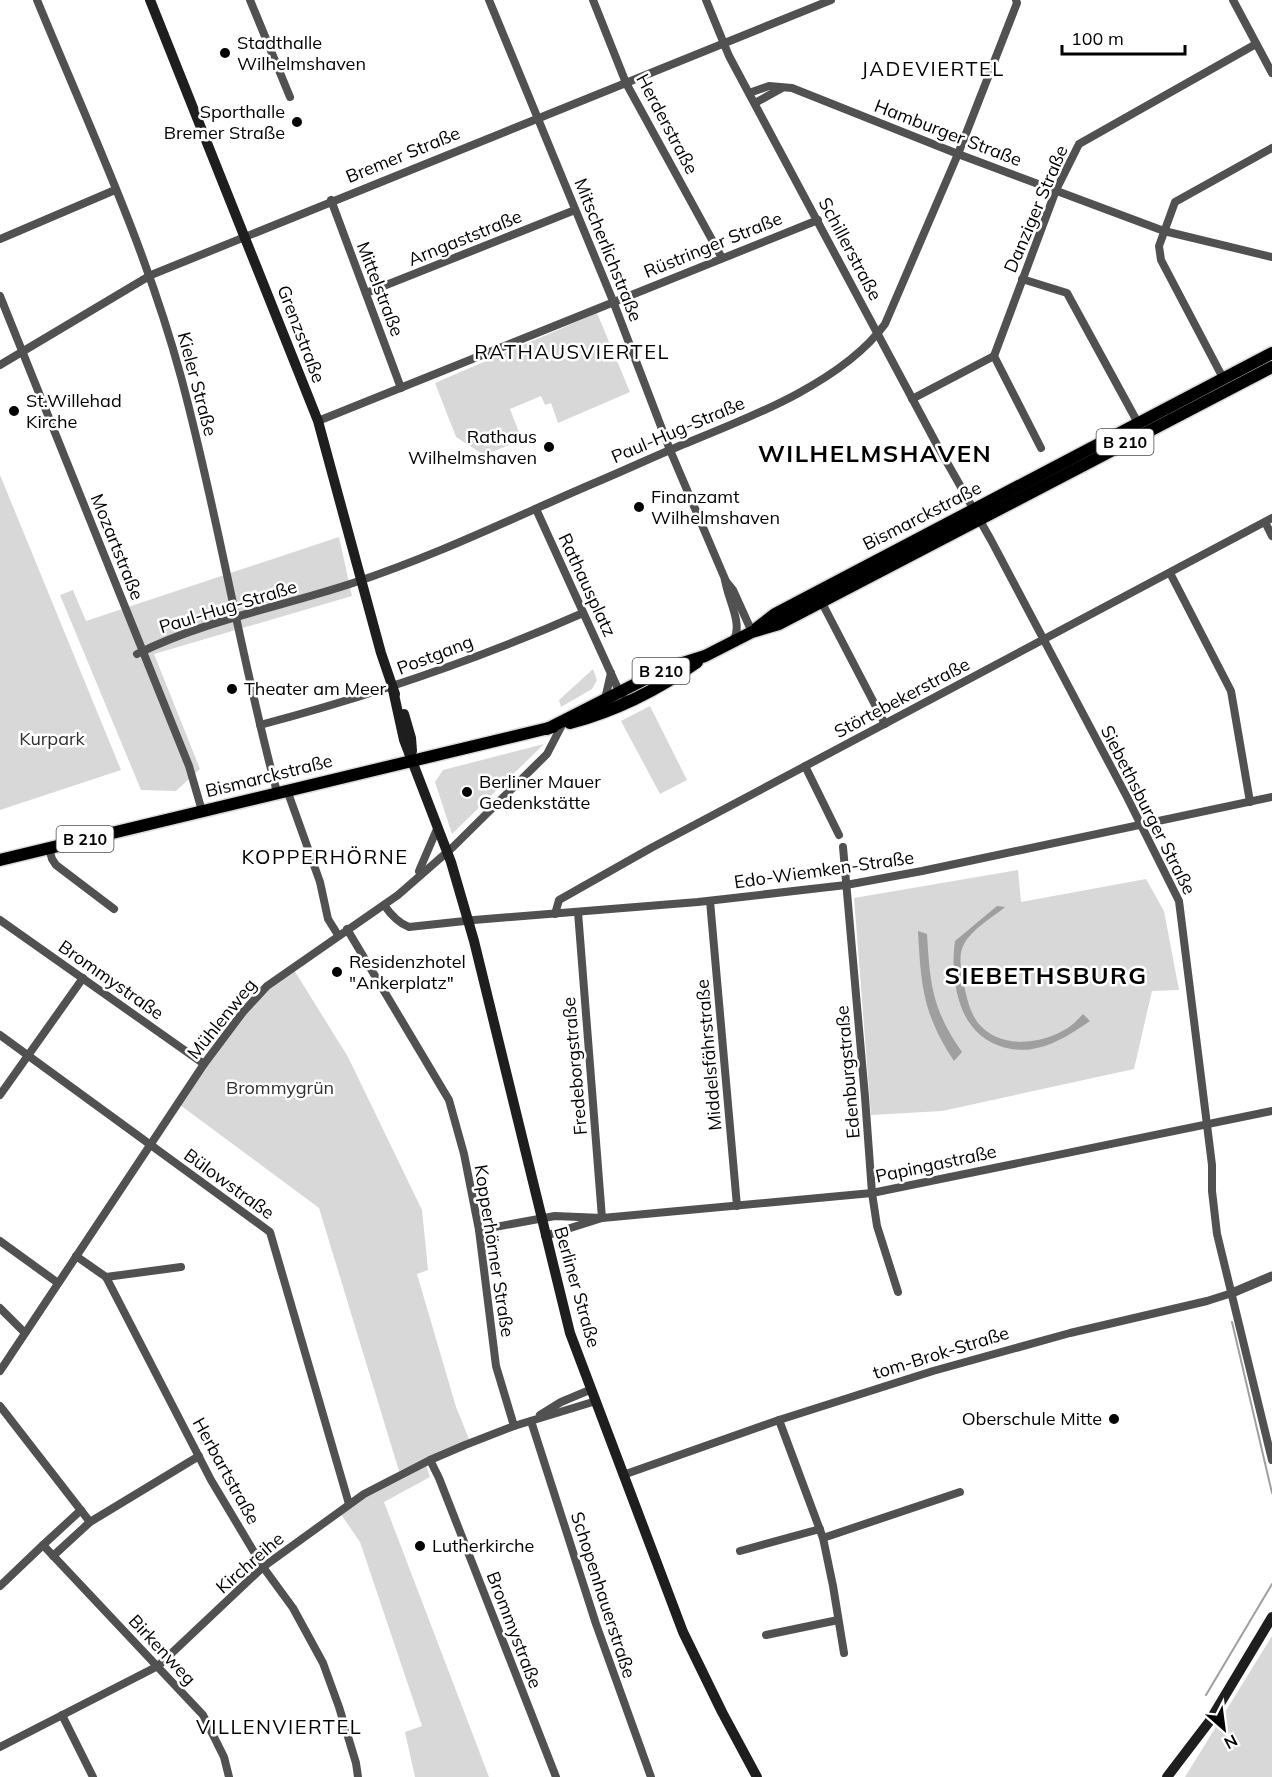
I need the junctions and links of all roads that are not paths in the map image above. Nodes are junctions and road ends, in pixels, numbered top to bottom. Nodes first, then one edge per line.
1 (37, 0) edge
2 (150, 0) edge
3 (250, 0) edge
4 (489, 0) edge
5 (593, 0) edge
6 (706, 0) edge
7 (831, 0) edge
8 (1016, 0) edge
9 (1233, 0) edge
10 (813, 3) edge
11 (723, 43) junction
12 (1256, 44) junction
13 (1272, 73) edge
14 (626, 83) junction
15 (785, 87) junction
16 (749, 93) junction
17 (290, 98) dead end
18 (754, 103) junction
19 (538, 118) junction
20 (1272, 148) edge
21 (958, 154) junction
22 (115, 190) junction
23 (1056, 190) junction
24 (331, 200) junction
25 (575, 210) junction
26 (818, 220) junction
27 (1164, 231) junction
28 (246, 236) junction
29 (0, 239) edge
30 (1272, 257) edge
31 (722, 258) junction
32 (151, 275) junction
33 (1022, 279) junction
34 (366, 293) junction
35 (0, 296) edge
36 (613, 301) junction
37 (878, 335) junction
38 (22, 352) junction
39 (1272, 353) edge
40 (994, 356) junction
41 (0, 365) edge
42 (1272, 367) edge
43 (1223, 378) junction
44 (401, 388) junction
45 (912, 399) junction
46 (318, 421) junction
47 (1138, 423) junction
48 (1041, 448) dead end
49 (670, 450) junction
50 (536, 509) junction
51 (976, 514) junction
52 (1268, 520) edge
53 (1272, 536) edge
54 (1170, 573) junction
55 (724, 579) junction
56 (361, 580) junction
57 (821, 602) junction
58 (583, 612) junction
59 (235, 617) junction
60 (752, 632) junction
61 (1044, 640) junction
62 (733, 642) junction
63 (140, 653) junction
64 (705, 656) junction
65 (611, 673) junction
66 (392, 688) junction
67 (619, 691) junction
68 (638, 697) junction
69 (607, 705) junction
70 (885, 724) junction
71 (260, 725) junction
72 (562, 725) junction
73 (547, 729) junction
74 (413, 760) junction
75 (805, 766) junction
76 (282, 791) junction
77 (1272, 797) edge
78 (1250, 802) junction
79 (202, 811) junction
80 (1141, 825) junction
81 (437, 829) junction
82 (839, 835) dead end
83 (843, 847) dead end
84 (49, 848) junction
85 (447, 852) junction
86 (0, 860) edge
87 (417, 877) junction
88 (846, 885) junction
89 (710, 901) junction
90 (384, 905) junction
91 (114, 909) dead end
92 (578, 912) junction
93 (555, 914) junction
94 (0, 921) edge
95 (468, 921) junction
96 (347, 929) junction
97 (338, 935) junction
98 (83, 978) junction
99 (0, 1035) edge
100 (27, 1055) junction
101 (204, 1064) junction
102 (0, 1095) edge
103 (1272, 1111) edge
104 (1207, 1124) junction
105 (150, 1144) junction
106 (872, 1193) junction
107 (737, 1206) junction
108 (540, 1218) junction
109 (602, 1218) junction
110 (479, 1230) junction
111 (545, 1236) junction
112 (0, 1241) edge
113 (76, 1256) junction
114 (181, 1267) dead end
115 (1272, 1276) edge
116 (106, 1277) junction
117 (58, 1283) junction
118 (898, 1292) dead end
119 (1232, 1293) junction
120 (0, 1308) edge
121 (25, 1333) junction
122 (0, 1371) edge
123 (592, 1389) junction
124 (596, 1401) junction
125 (0, 1406) edge
126 (779, 1420) junction
127 (531, 1421) junction
128 (514, 1426) junction
129 (199, 1456) junction
130 (430, 1460) junction
131 (1272, 1460) edge
132 (623, 1476) junction
133 (960, 1492) dead end
134 (350, 1504) junction
135 (81, 1510) junction
136 (90, 1522) junction
137 (820, 1529) junction
138 (823, 1538) junction
139 (44, 1545) junction
140 (740, 1551) dead end
141 (53, 1556) junction
142 (263, 1567) junction
143 (0, 1586) edge
144 (1272, 1617) edge
145 (838, 1620) junction
146 (766, 1635) dead end
147 (844, 1653) dead end
148 (158, 1666) junction
149 (62, 1715) junction
150 (0, 1747) edge
151 (93, 1777) edge
152 (229, 1777) edge
153 (358, 1777) edge
154 (556, 1777) edge
155 (651, 1777) edge
156 (758, 1777) edge
157 (1167, 1777) edge

1 - 22 street, Kieler Straße
2 - 28 main road, Grenzstraße
3 - 17 street
4 - 19 street, Mitscherlichstraße
5 - 14 street, Herderstraße
6 - 11 street, Schillerstraße
7 - 10 street, Bremer Straße
8 - 21 street, Paul-Hug-Straße
9 - 12 street
10 - 11 street, Bremer Straße
11 - 14 street, Bremer Straße
11 - 16 street, Schillerstraße
12 - 13 street
12 - 23 street, Danziger Straße
14 - 19 street, Bremer Straße
14 - 31 street, Herderstraße
15 - 16 street, Hamburger Straße
15 - 18 street
15 - 21 street, Hamburger Straße
16 - 18 street, Schillerstraße
18 - 26 street, Schillerstraße
19 - 24 street, Bremer Straße
19 - 25 street, Mitscherlichstraße
20 - 27 street
21 - 23 street, Hamburger Straße
21 - 37 street, Paul-Hug-Straße
22 - 29 street
22 - 32 street, Kieler Straße
23 - 27 street, Hamburger Straße
23 - 33 street, Danziger Straße
24 - 28 street, Bremer Straße
24 - 34 street, Mittelstraße
25 - 34 street, Arngaststraße
25 - 36 street, Mitscherlichstraße
26 - 31 street, Rüstringer Straße
26 - 37 street, Schillerstraße
27 - 30 street, Hamburger Straße
27 - 43 street
28 - 32 street, Bremer Straße
28 - 46 main road, Grenzstraße
31 - 36 street, Rüstringer Straße
32 - 38 street, Bremer Straße
32 - 59 street, Kieler Straße
33 - 40 street, Danziger Straße
33 - 47 street
34 - 44 street, Mittelstraße
35 - 38 street, Mozartstraße
36 - 44 street, Rüstringer Straße
36 - 49 street, Mitscherlichstraße
37 - 45 street, Schillerstraße
37 - 49 street, Paul-Hug-Straße
38 - 41 street, Bremer Straße
38 - 63 street, Mozartstraße
39 - 43 main road, Bismarckstraße / B 210
40 - 45 street
40 - 48 street
42 - 51 main road, Bismarckstraße / B 210
43 - 47 main road, Bismarckstraße / B 210
44 - 46 street, Rüstringer Straße
45 - 51 street, Schillerstraße
46 - 56 main road, Grenzstraße
47 - 51 main road, Bismarckstraße / B 210
49 - 50 street, Paul-Hug-Straße
49 - 55 street, Mitscherlichstraße
50 - 56 street, Paul-Hug-Straße
50 - 58 street, Rathausplatz
51 - 57 main road, Bismarckstraße / B 210
51 - 60 main road, Bismarckstraße / B 210
51 - 61 street, Siebethsburger Straße
52 - 53 street
52 - 54 street, Störtebekerstraße
54 - 61 street, Störtebekerstraße
54 - 78 street
55 - 60 street, Mitscherlichstraße
55 - 62 street, Mitscherlichstraße
56 - 59 street, Paul-Hug-Straße
56 - 66 main road, Grenzstraße
57 - 60 main road, Bismarckstraße / B 210
57 - 70 street
58 - 65 street, Rathausplatz
58 - 66 street, Postgang
59 - 63 street, Paul-Hug-Straße
59 - 71 street, Kieler Straße
60 - 62 main road, Bismarckstraße / B 210
61 - 70 street, Störtebekerstraße
61 - 80 street, Siebethsburger Straße
62 - 64 main road, Bismarckstraße / B 210
63 - 79 street, Mozartstraße
64 - 67 main road, Bismarckstraße / B 210
64 - 68 main road, Bismarckstraße / B 210
65 - 67 street, Rathausplatz
65 - 69 street
66 - 71 street, Postgang
66 - 74 main road, Grenzstraße
67 - 68 street
67 - 69 main road, Bismarckstraße / B 210
68 - 69 main road, Bismarckstraße / B 210
69 - 72 main road, Bismarckstraße / B 210
69 - 73 main road, Bismarckstraße / B 210
70 - 75 street, Störtebekerstraße
71 - 76 street, Kieler Straße
72 - 73 main road, Bismarckstraße / B 210
72 - 85 street, Mühlenweg
73 - 74 main road, Bismarckstraße / B 210
74 - 76 main road, Bismarckstraße / B 210
74 - 81 main road, Grenzstraße
75 - 82 street
75 - 93 street, Störtebekerstraße
76 - 79 main road, Bismarckstraße / B 210
76 - 97 street
77 - 78 street, Edo-Wiemken-Straße
78 - 80 street, Edo-Wiemken-Straße
79 - 84 main road, Bismarckstraße / B 210
80 - 88 street, Edo-Wiemken-Straße
80 - 104 street, Siebethsburger Straße
81 - 85 main road, Berliner Straße
81 - 87 street
83 - 88 street, Edenburgstraße
84 - 86 main road, Bismarckstraße / B 210
84 - 91 street
85 - 87 street, Mühlenweg
85 - 95 main road, Berliner Straße
87 - 90 street, Mühlenweg
88 - 89 street, Edo-Wiemken-Straße
88 - 106 street, Edenburgstraße
89 - 92 street, Edo-Wiemken-Straße
89 - 107 street, Middelsfährstraße
90 - 95 street, Edo-Wiemken-Straße
90 - 96 street, Mühlenweg
92 - 93 street, Edo-Wiemken-Straße
92 - 109 street, Fredeborgstraße
93 - 95 street, Edo-Wiemken-Straße
94 - 98 street, Brommystraße
95 - 108 main road, Berliner Straße
96 - 97 street, Mühlenweg
96 - 110 street, Kopperhörner Straße
97 - 101 street, Mühlenweg
98 - 100 street
98 - 101 street, Brommystraße
99 - 100 street, Bülowstraße
100 - 102 street
100 - 105 street, Bülowstraße
101 - 105 street, Mühlenweg
103 - 104 street, Papingastraße
104 - 106 street, Papingastraße
104 - 119 street, Siebethsburger Straße
105 - 113 street, Mühlenweg
105 - 134 street, Bülowstraße
106 - 107 street, Papingastraße
106 - 118 street, Edenburgstraße
107 - 109 street, Papingastraße
108 - 109 street, Papingastraße
108 - 110 street, Papingastraße
108 - 111 main road, Berliner Straße
109 - 111 street, Papingastraße
110 - 128 street, Kopperhörner Straße
111 - 123 main road, Berliner Straße
112 - 117 street
113 - 116 street, Herbartstraße
113 - 117 street, Mühlenweg
114 - 116 street
115 - 119 street, tom-Brok-Straße
116 - 129 street, Herbartstraße
117 - 121 street, Mühlenweg
119 - 126 street, tom-Brok-Straße
119 - 131 street, Siebethsburger Straße
120 - 121 street
121 - 122 street, Mühlenweg
123 - 124 main road, Berliner Straße
123 - 127 street, Kirchreihe
124 - 127 street, Kirchreihe
124 - 132 main road, Berliner Straße
125 - 135 street
126 - 132 street, tom-Brok-Straße
126 - 137 street
127 - 128 street, Kirchreihe
127 - 155 street, Schopenhauerstraße
128 - 130 street, Kirchreihe
129 - 136 street
129 - 142 street, Herbartstraße
130 - 134 street, Kirchreihe
130 - 154 street, Brommystraße
132 - 156 main road, Berliner Straße
133 - 138 street
134 - 142 street, Kirchreihe
135 - 136 street
135 - 139 street
136 - 141 street
137 - 138 street
137 - 140 street
138 - 145 street
139 - 141 street, Birkenweg
139 - 143 street
141 - 148 street, Birkenweg
142 - 148 street, Kirchreihe
142 - 153 street, Herbartstraße
144 - 157 main road
145 - 146 street
145 - 147 street
148 - 149 street, Kirchreihe
148 - 152 street, Birkenweg
149 - 150 street, Kirchreihe
149 - 151 street

